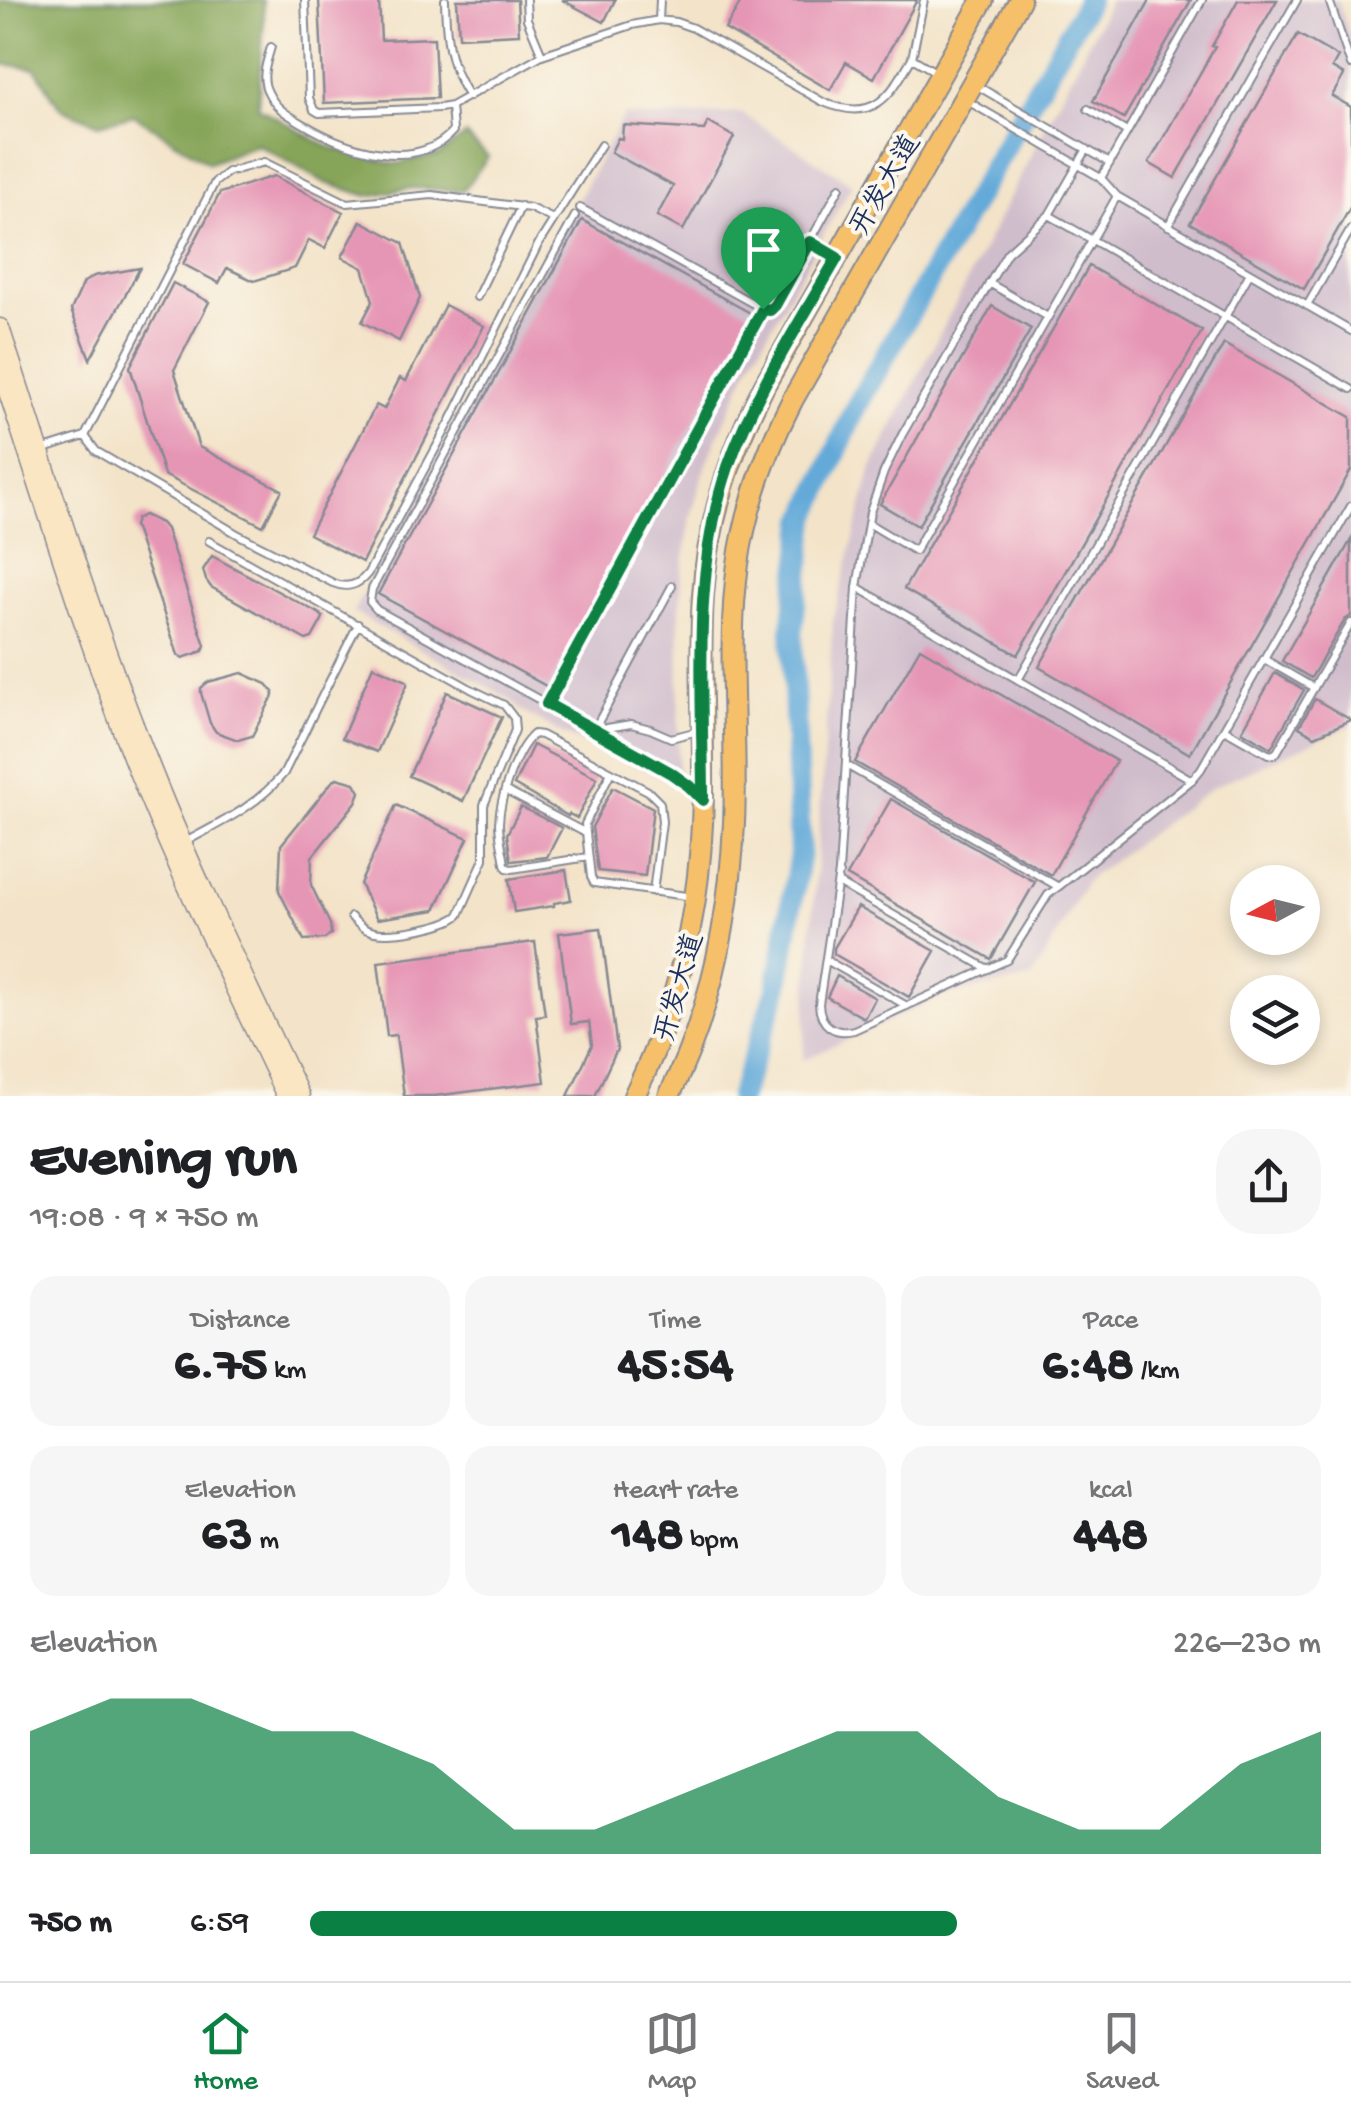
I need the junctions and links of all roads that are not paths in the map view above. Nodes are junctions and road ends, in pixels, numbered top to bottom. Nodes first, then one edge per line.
1 (305, 0) edge
2 (444, 0) edge
3 (526, 0) edge
4 (660, 0) edge
5 (924, 0) edge
6 (983, 0) edge
7 (1020, 0) edge
8 (1202, 0) edge
9 (1297, 0) edge
10 (1320, 0) edge
11 (1330, 3) edge
12 (658, 20) junction
13 (271, 47) dead end
14 (542, 55) junction
15 (912, 58) junction
16 (1351, 66) edge
17 (941, 75) junction
18 (968, 91) junction
19 (470, 97) junction
20 (451, 106) junction
21 (1088, 109) dead end
22 (1127, 132) junction
23 (601, 145) dead end
24 (1087, 149) junction
25 (1110, 162) junction
26 (1078, 165) junction
27 (1101, 178) junction
28 (840, 187) dead end
29 (1117, 196) junction
30 (521, 206) junction
31 (580, 208) dead end
32 (1050, 215) junction
33 (576, 216) dead end
34 (553, 219) junction
35 (1168, 226) junction
36 (1351, 229) edge
37 (1092, 240) junction
38 (810, 242) junction
39 (837, 258) junction
40 (1250, 273) junction
41 (990, 282) junction
42 (476, 297) dead end
43 (1307, 306) junction
44 (763, 309) junction
45 (1048, 316) junction
46 (1225, 316) junction
47 (0, 328) edge
48 (1351, 331) edge
49 (0, 368) edge
50 (1351, 388) edge
51 (85, 436) junction
52 (34, 452) junction
53 (1351, 506) edge
54 (868, 523) junction
55 (209, 541) dead end
56 (672, 586) dead end
57 (857, 587) junction
58 (1351, 622) edge
59 (358, 624) junction
60 (1264, 660) junction
61 (1018, 680) junction
62 (1314, 688) junction
63 (547, 704) junction
64 (1224, 729) junction
65 (594, 730) junction
66 (702, 730) junction
67 (846, 764) junction
68 (611, 772) junction
69 (1192, 780) junction
70 (506, 790) junction
71 (703, 800) junction
72 (585, 832) junction
73 (176, 846) junction
74 (588, 858) junction
75 (838, 882) junction
76 (1057, 886) junction
77 (654, 892) junction
78 (694, 897) junction
79 (351, 917) dead end
80 (826, 960) junction
81 (989, 970) junction
82 (907, 1006) junction
83 (286, 1096) edge
84 (300, 1096) edge
85 (634, 1096) edge
86 (670, 1096) edge

1 - 20 lane
2 - 19 lane
3 - 14 lane
4 - 12 lane
5 - 15 lane
6 - 17 main road, 开发大道
7 - 18 main road, 开发大道
8 - 22 lane
9 - 35 lane
10 - 11 lane
11 - 16 lane
12 - 14 lane
12 - 15 lane
13 - 20 lane
14 - 19 lane
15 - 17 lane
17 - 39 main road, 开发大道
18 - 24 lane
18 - 26 lane
18 - 86 main road, 开发大道
19 - 20 lane
21 - 22 lane
22 - 25 lane
23 - 34 lane
24 - 25 lane
24 - 26 lane
25 - 27 lane
26 - 27 lane
26 - 32 lane
27 - 29 lane
28 - 38 lane
29 - 35 lane
29 - 37 lane
30 - 34 lane
30 - 42 lane
30 - 51 lane
31 - 44 lane
32 - 37 lane
32 - 41 lane
33 - 63 lane
34 - 51 lane
35 - 40 lane
36 - 43 lane
37 - 45 lane
37 - 46 lane
38 - 39 lane
38 - 44 lane
39 - 66 main road, 开发大道
40 - 43 lane
40 - 46 lane
41 - 45 lane
41 - 54 lane
43 - 48 lane
44 - 63 lane
45 - 54 lane
46 - 50 lane
46 - 61 lane
47 - 52 main road
49 - 52 main road
51 - 52 lane
52 - 73 main road
53 - 60 lane
54 - 57 lane
55 - 59 lane
56 - 65 lane
57 - 61 lane
57 - 67 lane
58 - 62 lane
59 - 73 lane
59 - 79 lane
60 - 62 lane
60 - 64 lane
61 - 69 lane
62 - 64 lane
63 - 65 lane
64 - 69 lane
65 - 66 lane
65 - 71 lane
66 - 71 main road, 开发大道
67 - 75 lane
67 - 76 lane
68 - 70 lane
68 - 72 lane
68 - 77 lane
69 - 76 lane
70 - 72 lane
70 - 74 lane
71 - 78 main road, 开发大道
72 - 74 lane
73 - 83 main road
73 - 84 main road
74 - 77 lane
75 - 80 lane
75 - 81 lane
76 - 81 lane
77 - 78 lane
78 - 85 main road, 开发大道
80 - 82 lane
80 - 82 lane
81 - 82 lane

